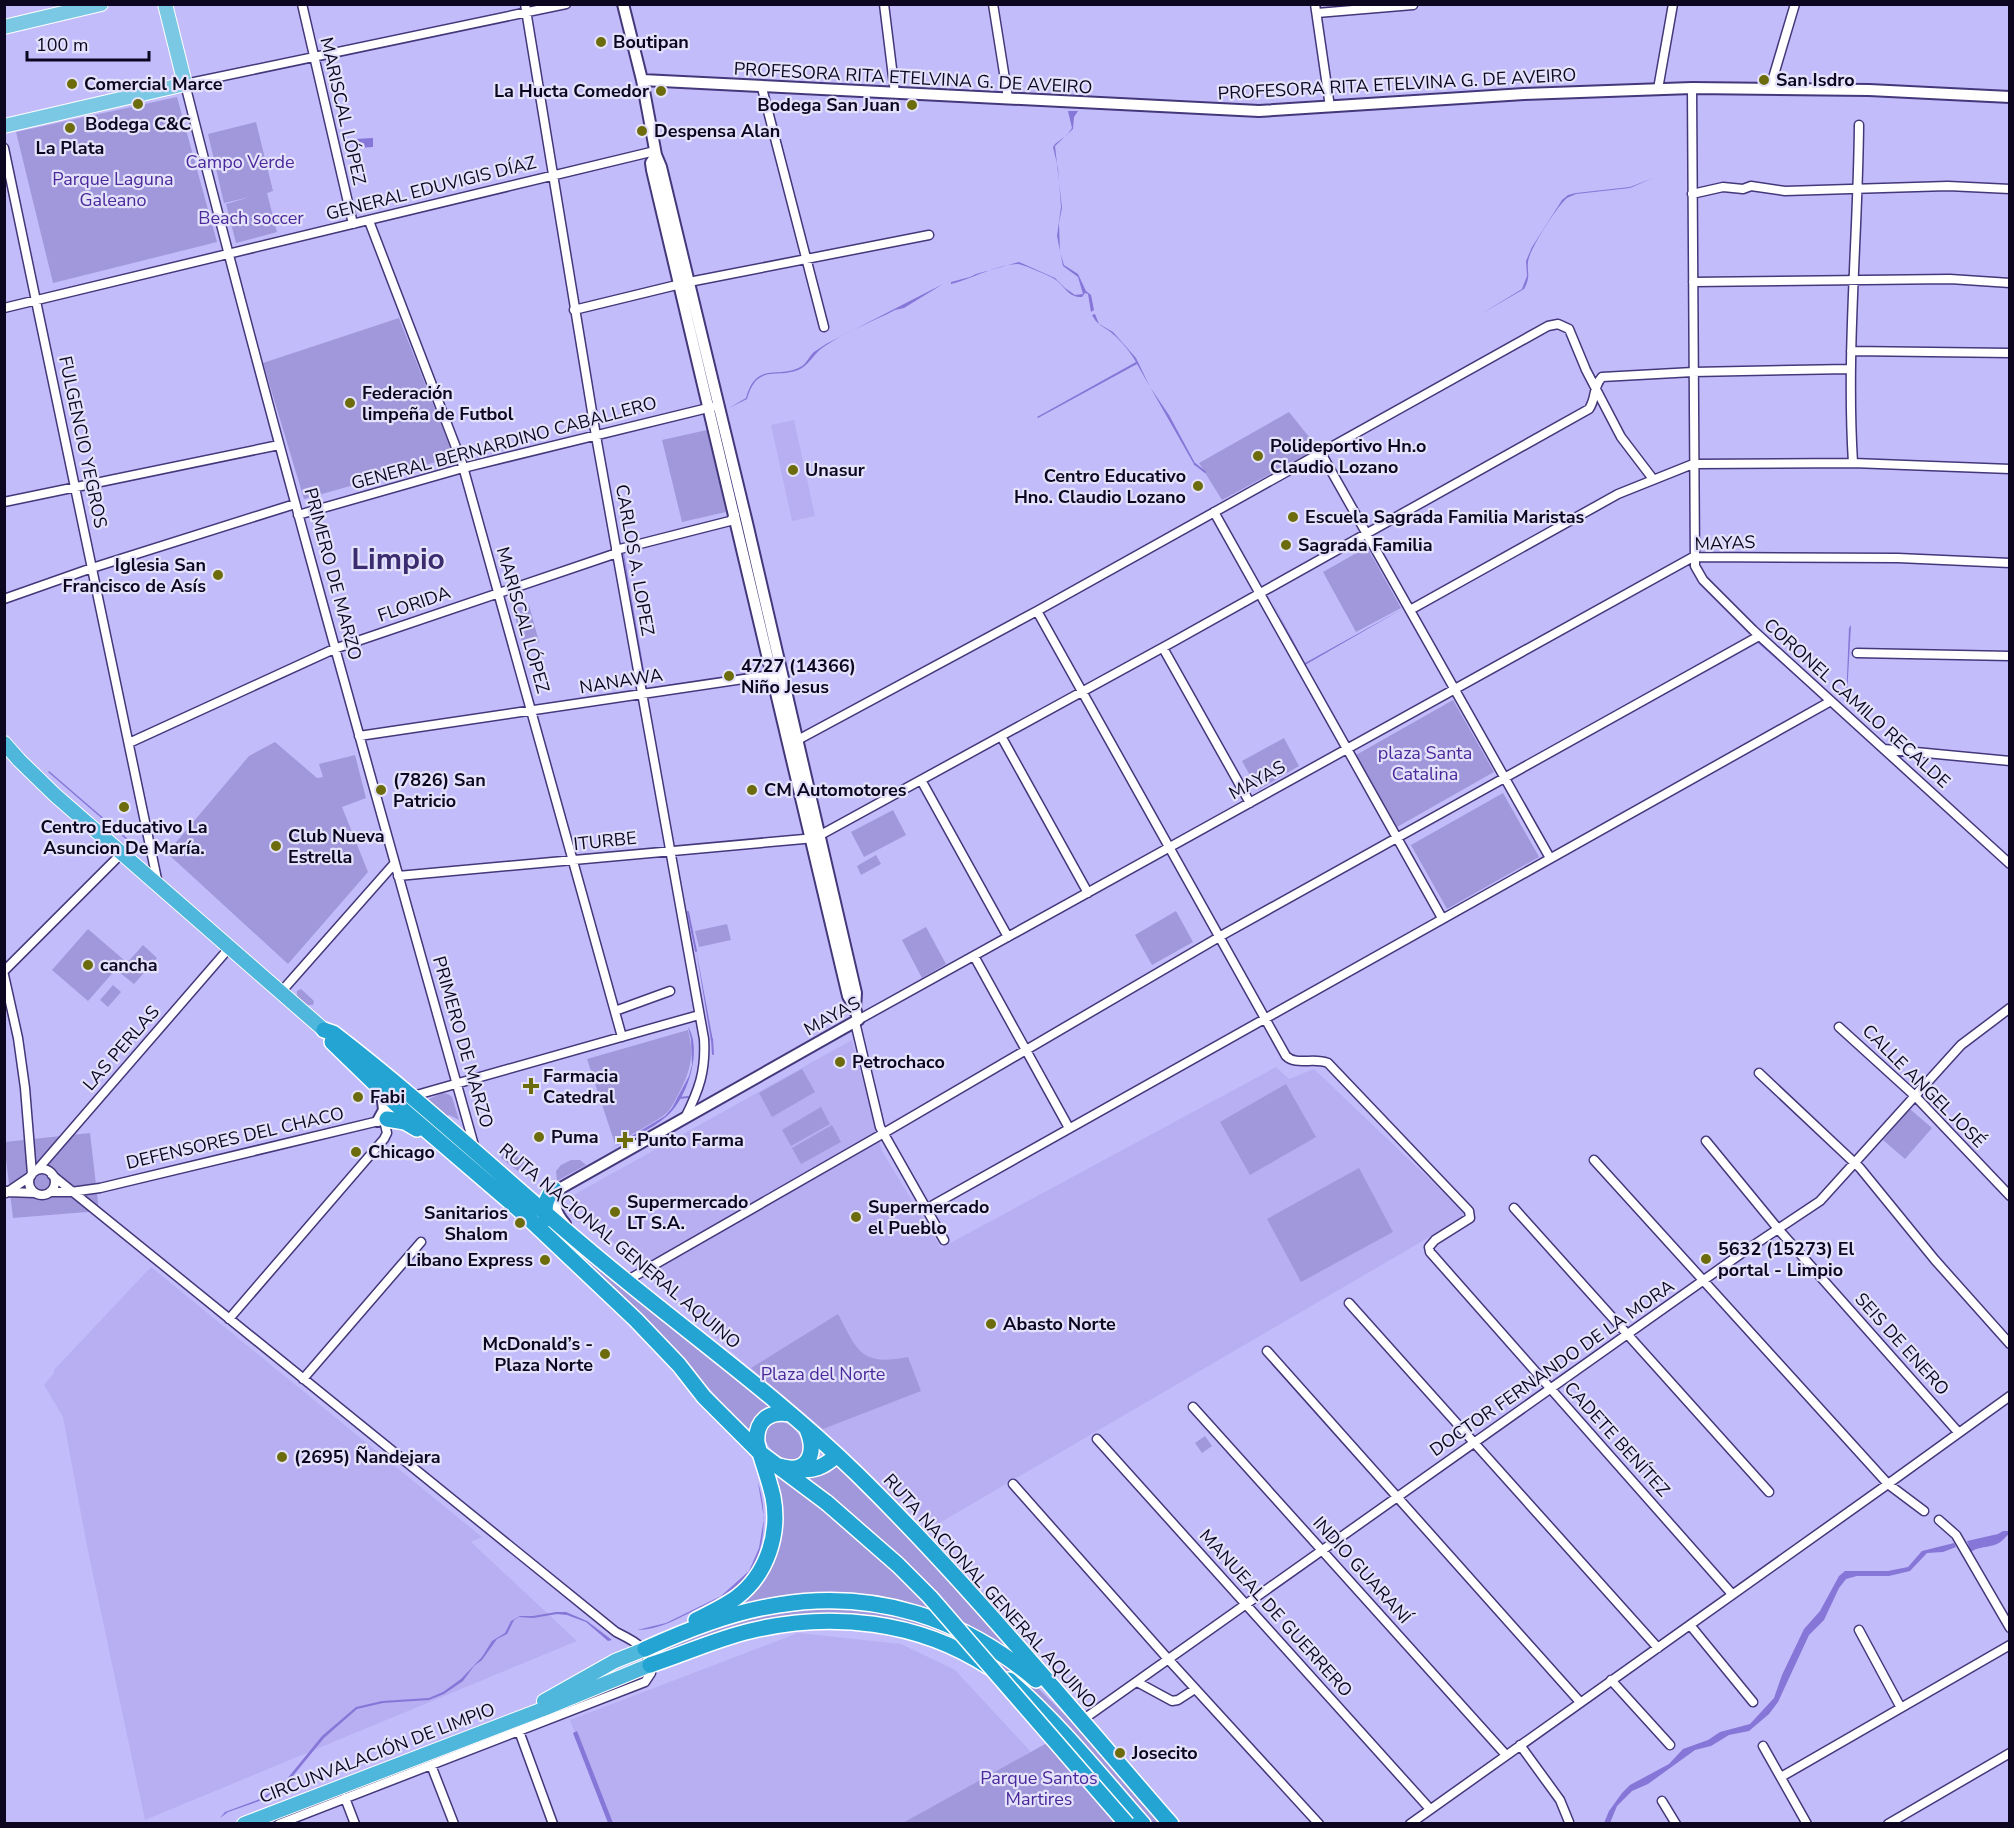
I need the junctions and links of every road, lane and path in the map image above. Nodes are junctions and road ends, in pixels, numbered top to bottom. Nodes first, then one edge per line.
1 (101, 4) edge
2 (165, 4) edge
3 (302, 4) edge
4 (566, 4) edge
5 (623, 4) edge
6 (884, 4) edge
7 (993, 4) edge
8 (1673, 4) edge
9 (1795, 4) edge
10 (1413, 5) edge
11 (1316, 8) edge
12 (526, 9) edge
13 (4, 27) edge
14 (314, 57) junction
15 (642, 80) junction
16 (185, 84) junction
17 (762, 88) junction
18 (1692, 88) junction
19 (1770, 88) junction
20 (1658, 89) junction
21 (895, 93) junction
22 (2010, 97) edge
23 (1008, 98) junction
24 (1330, 107) junction
25 (1859, 125) dead end
26 (4, 126) edge
27 (4, 148) edge
28 (655, 153) junction
29 (552, 176) junction
30 (1858, 187) junction
31 (2010, 189) edge
32 (1692, 194) junction
33 (369, 221) junction
34 (353, 224) junction
35 (929, 235) dead end
36 (228, 255) junction
37 (806, 260) junction
38 (1854, 279) junction
39 (1693, 282) junction
40 (2010, 282) edge
41 (684, 283) junction
42 (36, 301) junction
43 (4, 308) edge
44 (574, 309) junction
45 (824, 327) dead end
46 (1851, 351) junction
47 (2010, 353) edge
48 (1850, 369) junction
49 (1693, 372) junction
50 (1595, 386) junction
51 (713, 406) junction
52 (596, 436) junction
53 (279, 445) junction
54 (1321, 453) junction
55 (1853, 463) junction
56 (1693, 464) junction
57 (464, 468) junction
58 (2010, 469) edge
59 (1653, 479) junction
60 (76, 488) junction
61 (4, 502) edge
62 (295, 504) junction
63 (1214, 512) junction
64 (298, 515) junction
65 (738, 519) junction
66 (1367, 534) junction
67 (616, 552) junction
68 (1693, 558) junction
69 (2010, 563) edge
70 (92, 568) junction
71 (1260, 592) junction
72 (498, 593) junction
73 (4, 599) edge
74 (1410, 610) junction
75 (1037, 611) junction
76 (1759, 636) junction
77 (1163, 648) junction
78 (334, 649) junction
79 (1857, 653) dead end
80 (2010, 656) edge
81 (777, 674) junction
82 (1455, 689) junction
83 (1082, 692) junction
84 (642, 694) junction
85 (1831, 701) junction
86 (531, 712) junction
87 (359, 736) junction
88 (1001, 736) junction
89 (4, 743) edge
90 (129, 743) junction
91 (793, 743) junction
92 (1347, 749) junction
93 (1883, 749) junction
94 (2010, 760) edge
95 (1505, 778) junction
96 (921, 780) junction
97 (1250, 803) junction
98 (815, 837) junction
99 (1397, 838) junction
100 (1169, 848) junction
101 (670, 851) junction
102 (122, 853) junction
103 (1550, 858) junction
104 (573, 861) junction
105 (394, 864) junction
106 (2010, 864) edge
107 (398, 876) junction
108 (158, 884) junction
109 (1088, 893) junction
110 (1442, 918) junction
111 (1008, 937) junction
112 (1219, 937) junction
113 (230, 947) junction
114 (974, 956) junction
115 (4, 973) edge
116 (670, 991) dead end
117 (281, 992) junction
118 (2010, 1008) edge
119 (615, 1011) junction
120 (699, 1015) junction
121 (1265, 1018) junction
122 (857, 1021) junction
123 (1839, 1027) dead end
124 (324, 1030) junction
125 (622, 1037) junction
126 (1026, 1050) junction
127 (1759, 1073) dead end
128 (456, 1084) junction
129 (381, 1090) junction
130 (413, 1096) junction
131 (1915, 1096) junction
132 (406, 1113) junction
133 (685, 1118) junction
134 (383, 1120) junction
135 (1069, 1128) junction
136 (884, 1133) junction
137 (1706, 1141) dead end
138 (475, 1149) junction
139 (1594, 1160) dead end
140 (1854, 1164) junction
141 (499, 1171) junction
142 (33, 1174) junction
143 (52, 1175) junction
144 (480, 1178) junction
145 (558, 1189) junction
146 (5, 1192) edge
147 (35, 1192) junction
148 (50, 1192) junction
149 (71, 1192) junction
150 (2010, 1196) edge
151 (1514, 1208) dead end
152 (926, 1209) junction
153 (544, 1212) junction
154 (1779, 1230) junction
155 (571, 1235) junction
156 (944, 1240) dead end
157 (421, 1242) dead end
158 (567, 1255) junction
159 (626, 1281) junction
160 (1702, 1281) junction
161 (1349, 1303) dead end
162 (229, 1319) junction
163 (1627, 1335) junction
164 (2010, 1344) edge
165 (1267, 1351) dead end
166 (303, 1379) junction
167 (1551, 1389) junction
168 (2010, 1396) edge
169 (1193, 1407) dead end
170 (790, 1414) junction
171 (807, 1428) junction
172 (1958, 1432) junction
173 (1097, 1439) dead end
174 (1474, 1443) junction
175 (759, 1452) junction
176 (837, 1455) junction
177 (776, 1465) junction
178 (792, 1468) junction
179 (1013, 1484) dead end
180 (1888, 1484) junction
181 (1769, 1492) dead end
182 (1398, 1497) junction
183 (1924, 1511) dead end
184 (1939, 1520) dead end
185 (1322, 1551) junction
186 (1732, 1594) junction
187 (1246, 1605) junction
188 (1690, 1625) junction
189 (2010, 1628) edge
190 (1859, 1630) dead end
191 (685, 1632) junction
192 (2010, 1645) edge
193 (1658, 1648) junction
194 (645, 1649) junction
195 (1168, 1659) junction
196 (650, 1665) junction
197 (1611, 1680) junction
198 (1137, 1682) junction
199 (1195, 1689) junction
200 (1580, 1702) junction
201 (1754, 1702) dead end
202 (1901, 1708) junction
203 (523, 1716) junction
204 (1079, 1718) junction
205 (519, 1731) junction
206 (1520, 1745) junction
207 (1670, 1746) dead end
208 (1763, 1746) dead end
209 (2010, 1753) edge
210 (1506, 1755) junction
211 (431, 1765) junction
212 (1780, 1777) junction
213 (345, 1798) junction
214 (1662, 1801) dead end
215 (1430, 1809) junction
216 (1569, 1822) edge
217 (244, 1824) edge
218 (279, 1824) edge
219 (355, 1824) edge
220 (454, 1824) edge
221 (553, 1824) edge
222 (1127, 1824) edge
223 (1143, 1824) edge
224 (1171, 1824) edge
225 (1319, 1824) edge
226 (1410, 1824) edge
227 (1676, 1824) edge
228 (1807, 1824) edge
229 (1888, 1824) edge

1 - 13 main road
2 - 16 main road, PRIMERO DE MARZO
3 - 14 street, MARISCAL LÓPEZ
4 - 12 street
5 - 15 street
6 - 21 street
7 - 23 street
8 - 20 street
9 - 19 street
10 - 11 street
11 - 24 street
12 - 14 street
12 - 29 street, CARLOS A. LOPEZ
14 - 16 street
14 - 34 street, MARISCAL LÓPEZ
15 - 17 street, PROFESORA RITA ETELVINA G. DE AVEIRO
15 - 28 street
16 - 26 main road
16 - 36 street, PRIMERO DE MARZO
17 - 21 street, PROFESORA RITA ETELVINA G. DE AVEIRO
17 - 37 street
18 - 19 street, PROFESORA RITA ETELVINA G. DE AVEIRO
18 - 20 street, PROFESORA RITA ETELVINA G. DE AVEIRO
18 - 32 street
19 - 22 street, PROFESORA RITA ETELVINA G. DE AVEIRO
20 - 24 street, PROFESORA RITA ETELVINA G. DE AVEIRO
21 - 23 street, PROFESORA RITA ETELVINA G. DE AVEIRO
23 - 24 street, PROFESORA RITA ETELVINA G. DE AVEIRO
25 - 30 street
27 - 42 street, FULGENCIO YEGROS
28 - 29 street, GENERAL EDUVIGIS DÍAZ
28 - 41 street
29 - 33 street, GENERAL EDUVIGIS DÍAZ
29 - 44 street, CARLOS A. LOPEZ
30 - 31 street
30 - 32 street
30 - 38 street
32 - 39 street
33 - 34 street, GENERAL EDUVIGIS DÍAZ
33 - 57 street, MARISCAL LÓPEZ
34 - 36 street, GENERAL EDUVIGIS DÍAZ
35 - 37 street
36 - 42 street, GENERAL EDUVIGIS DÍAZ
36 - 53 street, PRIMERO DE MARZO
37 - 41 street
37 - 45 street
38 - 39 street
38 - 40 street
38 - 46 street
39 - 49 street
41 - 44 street
41 - 51 street
42 - 43 street, GENERAL EDUVIGIS DÍAZ
42 - 60 street, FULGENCIO YEGROS
44 - 52 street, CARLOS A. LOPEZ
46 - 47 street
46 - 48 street
48 - 49 street
48 - 55 street
49 - 50 street
49 - 56 street
50 - 54 street
50 - 59 street
50 - 66 street
51 - 52 street, GENERAL BERNARDINO CABALLERO
51 - 65 street
52 - 57 street, GENERAL BERNARDINO CABALLERO
52 - 67 street, CARLOS A. LOPEZ
53 - 60 street
53 - 62 street, PRIMERO DE MARZO
54 - 63 street
54 - 66 street
55 - 56 street
55 - 58 street
56 - 59 street
56 - 68 street
57 - 64 street, GENERAL BERNARDINO CABALLERO
57 - 72 street, MARISCAL LÓPEZ
59 - 74 street
60 - 61 street
60 - 70 street, FULGENCIO YEGROS
62 - 64 street, PRIMERO DE MARZO
62 - 70 street
63 - 71 street
63 - 75 street
64 - 78 street, PRIMERO DE MARZO
65 - 67 street, FLORIDA
65 - 81 street
66 - 71 street
66 - 74 street
67 - 72 street, FLORIDA
67 - 84 street, CARLOS A. LOPEZ
68 - 69 street, MAYAS
68 - 76 street, CORONEL CAMILO RECALDE
68 - 82 street, MAYAS
70 - 73 street
70 - 90 street, FULGENCIO YEGROS
71 - 77 street
71 - 92 street
72 - 78 street, FLORIDA
72 - 86 street, MARISCAL LÓPEZ
74 - 82 street
75 - 83 street
75 - 91 street
76 - 85 street, CORONEL CAMILO RECALDE
76 - 95 street
77 - 83 street
77 - 97 street
78 - 87 street, PRIMERO DE MARZO
78 - 90 street, FLORIDA
79 - 80 street
81 - 84 street, NANAWA
81 - 91 street
82 - 92 street, MAYAS
82 - 95 street
83 - 88 street
83 - 100 street
84 - 86 street, NANAWA
84 - 101 street, CARLOS A. LOPEZ
85 - 93 street, CORONEL CAMILO RECALDE
85 - 103 street
86 - 87 street, NANAWA
86 - 104 street, MARISCAL LÓPEZ
87 - 105 street, PRIMERO DE MARZO
88 - 96 street
88 - 109 street
89 - 102 highway, RUTA NACIONAL GENERAL AQUINO
90 - 108 street, FULGENCIO YEGROS
91 - 98 street
92 - 97 street, MAYAS
92 - 99 street
93 - 94 street
93 - 106 street, CORONEL CAMILO RECALDE
95 - 99 street
95 - 103 street
96 - 98 street
96 - 111 street
97 - 100 street, MAYAS
98 - 101 street, ITURBE
98 - 122 street
99 - 110 street
99 - 112 street
100 - 109 street, MAYAS
100 - 112 street
101 - 104 street, ITURBE
101 - 120 street, CARLOS A. LOPEZ
102 - 108 highway, RUTA NACIONAL GENERAL AQUINO
102 - 115 street
103 - 110 street
104 - 107 street, ITURBE
104 - 119 street, MARISCAL LÓPEZ
105 - 107 street, PRIMERO DE MARZO
105 - 117 street
107 - 128 street, PRIMERO DE MARZO
108 - 113 highway, RUTA NACIONAL GENERAL AQUINO
109 - 111 street, MAYAS
110 - 121 street
111 - 114 street, MAYAS
112 - 121 street
112 - 126 street
113 - 117 highway, RUTA NACIONAL GENERAL AQUINO
113 - 142 street, LAS PERLAS
114 - 122 street, MAYAS
114 - 126 street
115 - 142 street
116 - 119 street
117 - 124 highway, RUTA NACIONAL GENERAL AQUINO
118 - 131 street, DOCTOR FERNANDO DE LA MORA
119 - 125 street, MARISCAL LÓPEZ
120 - 125 street
120 - 133 street, CARLOS A. LOPEZ
121 - 135 street
121 - 167 street, CADETE BENÍTEZ
122 - 133 street, MAYAS
122 - 136 street
123 - 131 street, CALLE ANGEL JOSÉ
124 - 129 highway, RUTA NACIONAL GENERAL AQUINO
124 - 130 highway, RUTA NACIONAL GENERAL AQUINO
125 - 128 street
126 - 135 street
126 - 136 street
127 - 140 street
128 - 130 street
128 - 138 street, PRIMERO DE MARZO
129 - 132 highway, RUTA NACIONAL GENERAL AQUINO
129 - 134 street
130 - 138 highway, RUTA NACIONAL GENERAL AQUINO
131 - 140 street, DOCTOR FERNANDO DE LA MORA
131 - 150 street, CALLE ANGEL JOSÉ
132 - 134 street, DEFENSORES DEL CHACO
132 - 141 street
132 - 144 highway, RUTA NACIONAL GENERAL AQUINO
133 - 145 street, MAYAS
134 - 144 highway
134 - 149 street, DEFENSORES DEL CHACO
134 - 162 street
135 - 152 street
136 - 152 street
136 - 159 street
137 - 154 street, SEIS DE ENERO
138 - 141 highway, RUTA NACIONAL GENERAL AQUINO
139 - 160 street
140 - 154 street, DOCTOR FERNANDO DE LA MORA
140 - 164 street
141 - 145 highway
141 - 153 highway, RUTA NACIONAL GENERAL AQUINO
142 - 143 street
142 - 146 street, LAS PERLAS
142 - 147 street
143 - 148 street
143 - 149 street
144 - 158 highway, RUTA NACIONAL GENERAL AQUINO
145 - 153 highway
145 - 155 street
146 - 147 street
147 - 148 street
148 - 149 street, DEFENSORES DEL CHACO
149 - 162 street
151 - 163 street
152 - 156 street
153 - 155 highway, RUTA NACIONAL GENERAL AQUINO
153 - 158 highway
154 - 160 street, DOCTOR FERNANDO DE LA MORA
154 - 172 street, SEIS DE ENERO
155 - 159 highway, RUTA NACIONAL GENERAL AQUINO
157 - 166 street
158 - 175 highway, RUTA NACIONAL GENERAL AQUINO
159 - 170 highway, RUTA NACIONAL GENERAL AQUINO
160 - 163 street, DOCTOR FERNANDO DE LA MORA
160 - 180 street
161 - 174 street
162 - 166 street
163 - 167 street, DOCTOR FERNANDO DE LA MORA
163 - 181 street
165 - 182 street
166 - 194 street
167 - 174 street, DOCTOR FERNANDO DE LA MORA
167 - 186 street, CADETE BENÍTEZ
168 - 172 street
169 - 185 street, INDIO GUARANÍ
170 - 171 highway, RUTA NACIONAL GENERAL AQUINO
170 - 175 highway
171 - 176 highway, RUTA NACIONAL GENERAL AQUINO
171 - 178 highway
172 - 180 street
173 - 187 street, MANUEAL DE GUERRERO
174 - 182 street, DOCTOR FERNANDO DE LA MORA
174 - 193 street
175 - 177 highway, RUTA NACIONAL GENERAL AQUINO
175 - 191 highway
176 - 178 highway
176 - 204 highway, RUTA NACIONAL GENERAL AQUINO
177 - 178 highway
177 - 222 highway, RUTA NACIONAL GENERAL AQUINO, bridge
179 - 195 street
180 - 183 street
180 - 186 street
182 - 185 street, DOCTOR FERNANDO DE LA MORA
182 - 200 street
184 - 189 street
185 - 187 street, DOCTOR FERNANDO DE LA MORA
185 - 210 street, INDIO GUARANÍ
186 - 188 street
187 - 195 street, DOCTOR FERNANDO DE LA MORA
187 - 215 street, MANUEAL DE GUERRERO
188 - 193 street
188 - 201 street
190 - 202 street
191 - 194 highway
191 - 204 highway
192 - 202 street
193 - 197 street
194 - 196 street
194 - 203 highway, CIRCUNVALACIÓN DE LIMPIO
195 - 198 street, DOCTOR FERNANDO DE LA MORA
195 - 199 street
196 - 203 highway, CIRCUNVALACIÓN DE LIMPIO
196 - 205 street
196 - 223 highway
197 - 200 street
197 - 207 street
198 - 199 street
198 - 204 street, DOCTOR FERNANDO DE LA MORA
199 - 225 street
200 - 206 street
202 - 212 street
203 - 217 highway, CIRCUNVALACIÓN DE LIMPIO
204 - 224 highway, RUTA NACIONAL GENERAL AQUINO
205 - 211 street
205 - 221 street
206 - 210 street
206 - 216 street
208 - 212 street
209 - 229 street
210 - 215 street
211 - 213 street
211 - 220 street
212 - 228 street
213 - 218 street
213 - 219 street
214 - 227 street
215 - 226 street

